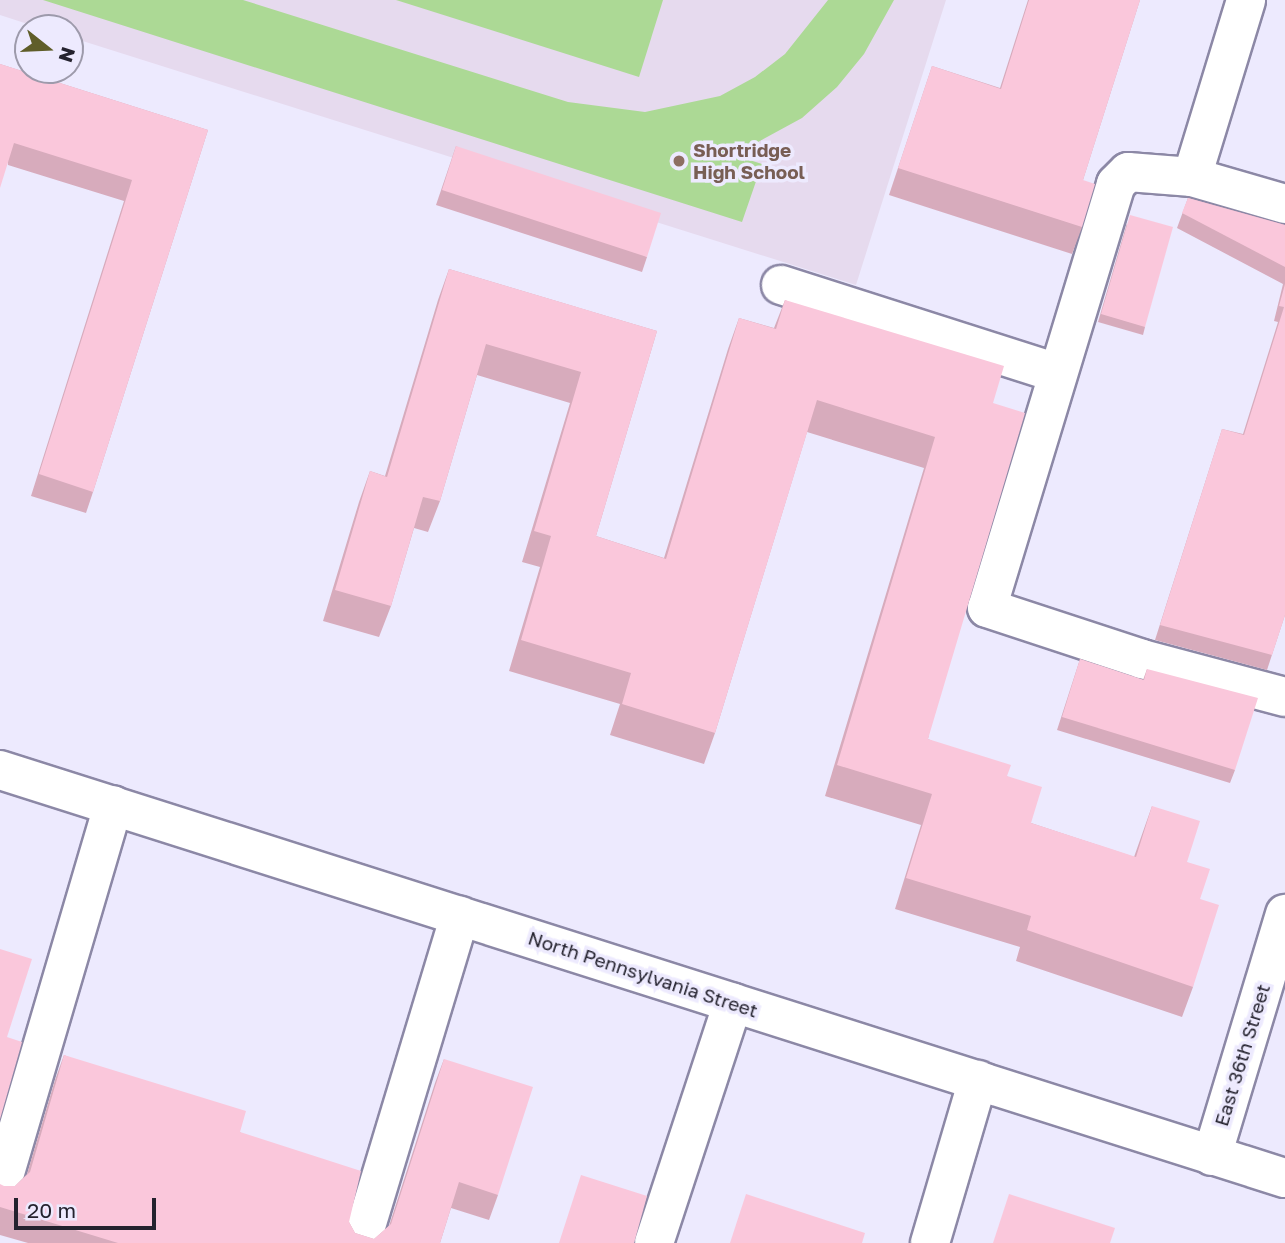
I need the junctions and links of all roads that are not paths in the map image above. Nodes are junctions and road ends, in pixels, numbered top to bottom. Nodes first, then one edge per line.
1 (1246, 0) edge
2 (1192, 177) junction
3 (1285, 204) edge
4 (781, 285) dead end
5 (1057, 373) junction
6 (1285, 697) edge
7 (0, 770) edge
8 (113, 805) junction
9 (1285, 914) edge
10 (460, 916) junction
11 (733, 1003) junction
12 (978, 1080) junction
13 (1212, 1156) junction
14 (1285, 1178) edge
15 (0, 1190) edge
16 (361, 1243) edge
17 (654, 1243) edge
18 (930, 1243) edge

1 - 2 street
2 - 3 street
2 - 5 street
4 - 5 street
5 - 6 street
7 - 8 street, North Pennsylvania Street
8 - 10 street, North Pennsylvania Street
8 - 15 street
9 - 13 street, East 36th Street
10 - 11 street, North Pennsylvania Street
10 - 16 street
11 - 12 street, North Pennsylvania Street
11 - 17 street
12 - 13 street, North Pennsylvania Street
12 - 18 street
13 - 14 street, North Pennsylvania Street

